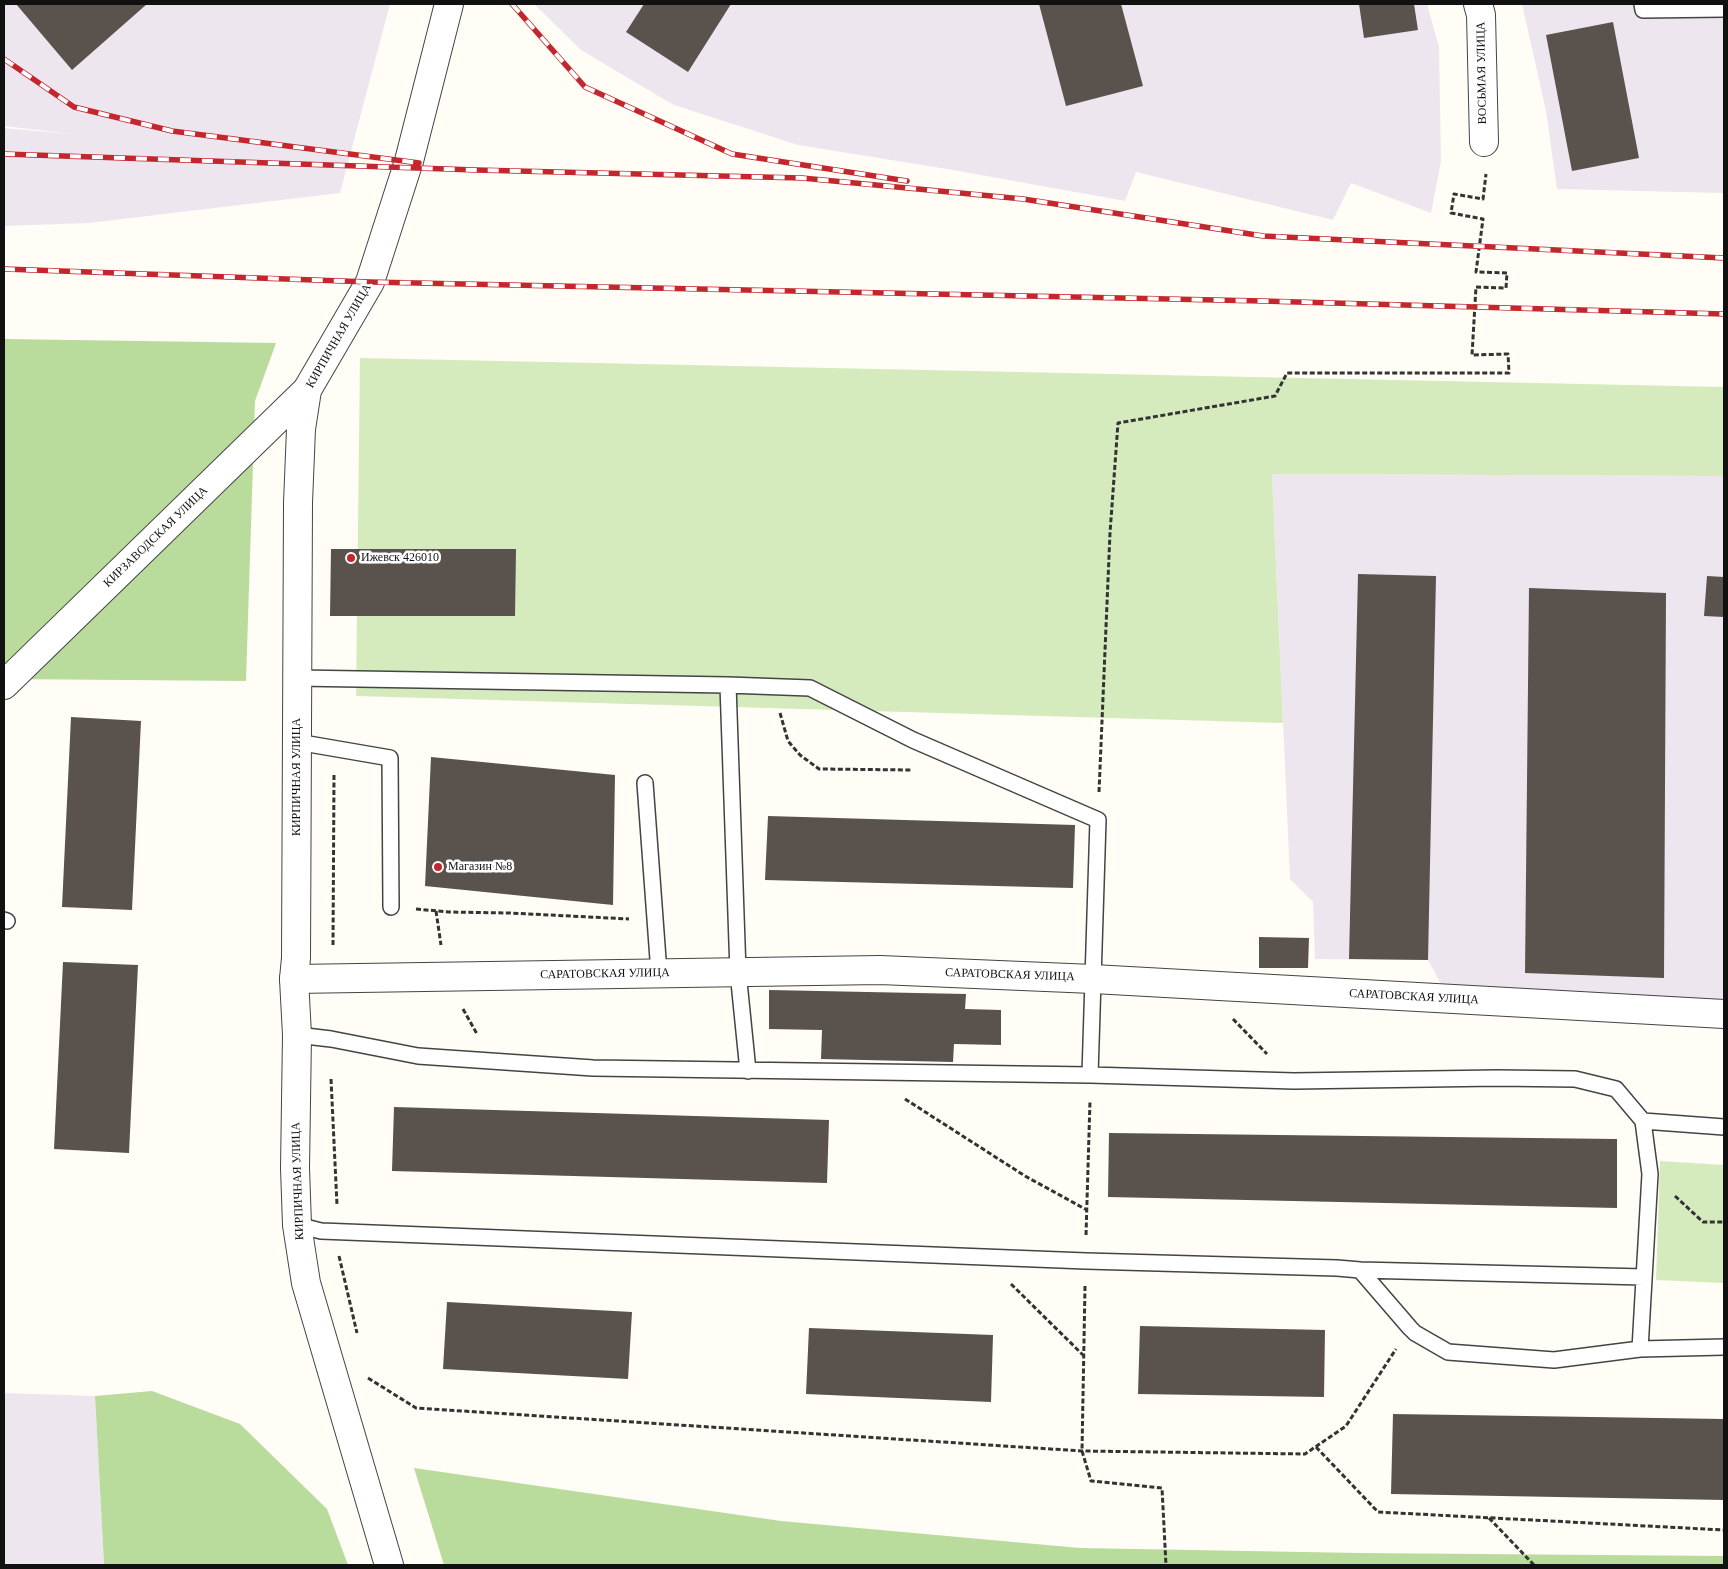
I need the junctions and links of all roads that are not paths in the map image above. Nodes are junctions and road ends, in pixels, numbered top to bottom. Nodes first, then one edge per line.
1 (449, 4) edge
2 (1478, 4) edge
3 (1642, 4) edge
4 (1724, 9) edge
5 (1484, 142) dead end
6 (307, 390) junction
7 (297, 678) junction
8 (4, 685) edge
9 (728, 685) junction
10 (297, 742) junction
11 (645, 783) dead end
12 (391, 907) road end
13 (738, 972) junction
14 (659, 973) junction
15 (294, 979) junction
16 (1093, 979) junction
17 (1724, 1014) edge
18 (297, 1035) junction
19 (748, 1071) junction
20 (1090, 1075) junction
21 (1643, 1121) junction
22 (1724, 1127) edge
23 (297, 1225) junction
24 (1360, 1270) junction
25 (1644, 1277) junction
26 (1724, 1347) edge
27 (1640, 1349) junction
28 (389, 1565) edge

1 - 6 street, КИРПИЧНАЯ УЛИЦА
2 - 5 street, ВОСЬМАЯ УЛИЦА
3 - 4 lane
6 - 7 street, КИРПИЧНАЯ УЛИЦА
6 - 8 street, КИРЗАВОДСКАЯ УЛИЦА
7 - 9 lane
7 - 10 street, КИРПИЧНАЯ УЛИЦА
9 - 13 lane
9 - 16 lane
10 - 12 lane
10 - 15 street, КИРПИЧНАЯ УЛИЦА
11 - 14 lane
13 - 14 street, САРАТОВСКАЯ УЛИЦА
13 - 16 street, САРАТОВСКАЯ УЛИЦА
13 - 19 lane
14 - 15 street, САРАТОВСКАЯ УЛИЦА
15 - 18 street, КИРПИЧНАЯ УЛИЦА
16 - 17 street, САРАТОВСКАЯ УЛИЦА
16 - 20 lane
18 - 19 lane
18 - 23 street, КИРПИЧНАЯ УЛИЦА
19 - 20 lane
20 - 21 lane
21 - 22 lane
21 - 25 lane
23 - 24 lane
23 - 28 street, КИРПИЧНАЯ УЛИЦА
24 - 25 lane
24 - 27 lane
25 - 27 lane
26 - 27 lane

